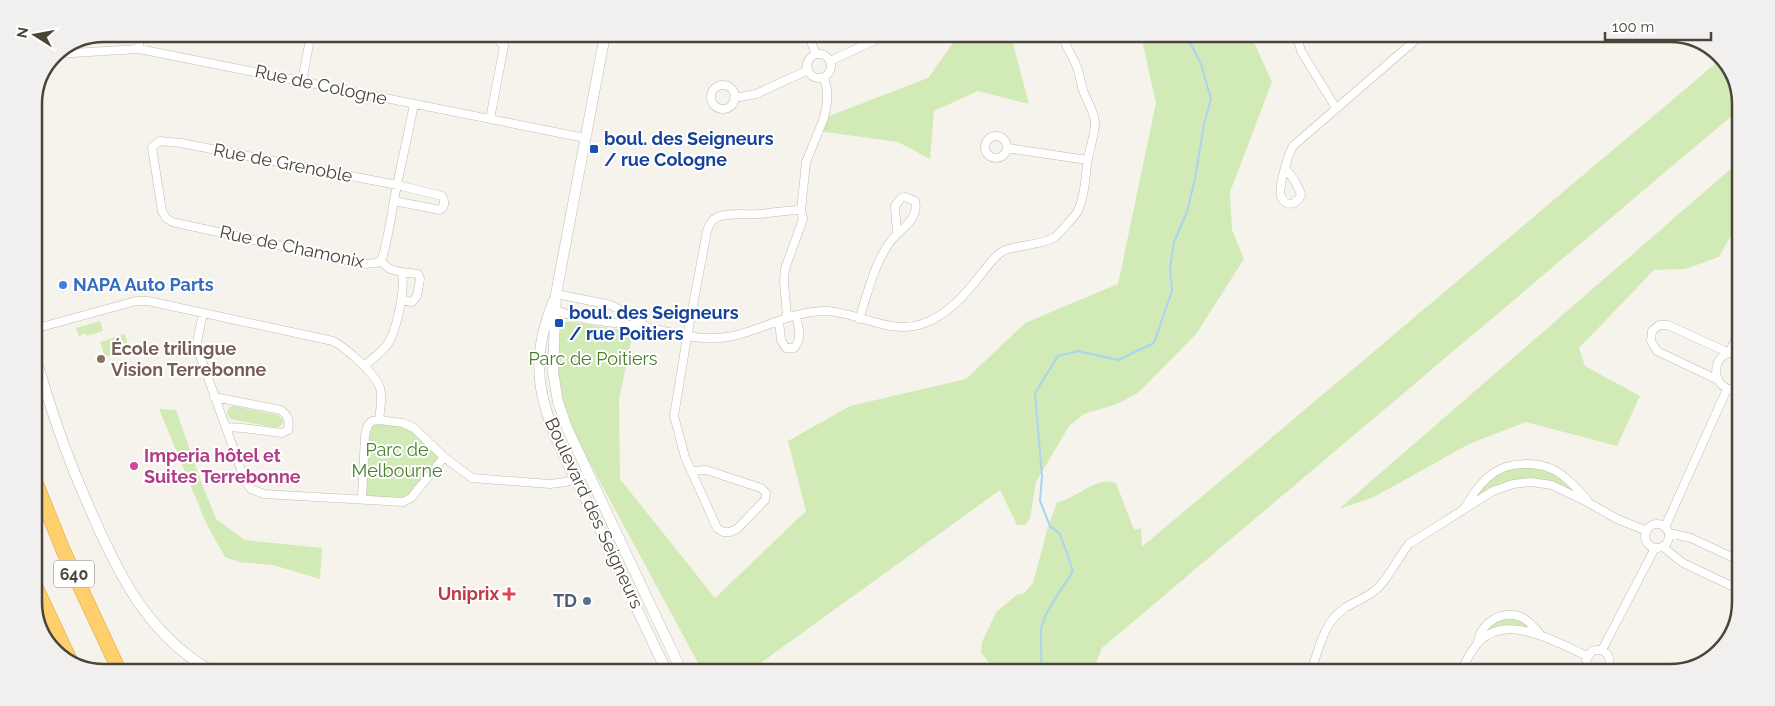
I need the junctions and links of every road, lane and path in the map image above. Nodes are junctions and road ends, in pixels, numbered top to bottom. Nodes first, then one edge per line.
1 (139, 43) edge
2 (309, 43) edge
3 (501, 43) edge
4 (604, 43) edge
5 (811, 43) edge
6 (869, 43) edge
7 (1066, 43) edge
8 (1298, 43) edge
9 (1411, 43) edge
10 (139, 49) junction
11 (70, 53) edge
12 (816, 54) junction
13 (830, 61) junction
14 (808, 70) junction
15 (824, 76) junction
16 (302, 81) junction
17 (734, 98) dead end
18 (414, 104) junction
19 (1336, 108) junction
20 (490, 119) junction
21 (584, 138) junction
22 (168, 141) joint
23 (1007, 148) dead end
24 (1087, 160) junction
25 (1286, 169) dead end
26 (397, 185) junction
27 (394, 201) junction
28 (802, 210) junction
29 (897, 233) dead end
30 (380, 261) junction
31 (401, 272) junction
32 (556, 294) junction
33 (401, 300) junction
34 (553, 309) junction
35 (203, 313) junction
36 (796, 316) junction
37 (859, 318) junction
38 (783, 319) junction
39 (43, 327) edge
40 (649, 328) junction
41 (687, 337) junction
42 (1732, 347) edge
43 (1729, 353) junction
44 (1732, 353) edge
45 (364, 366) junction
46 (43, 378) edge
47 (1718, 380) junction
48 (1727, 389) junction
49 (1732, 389) edge
50 (214, 397) junction
51 (379, 420) junction
52 (226, 427) junction
53 (444, 457) junction
54 (691, 470) junction
55 (588, 474) junction
56 (576, 479) junction
57 (362, 499) junction
58 (43, 500) edge
59 (1589, 503) junction
60 (1464, 509) junction
61 (1667, 530) junction
62 (1647, 531) junction
63 (1659, 547) junction
64 (1732, 557) edge
65 (1732, 586) edge
66 (43, 602) edge
67 (1540, 634) junction
68 (1478, 642) junction
69 (65, 649) edge
70 (1602, 650) junction
71 (1587, 656) junction
72 (116, 664) edge
73 (201, 664) edge
74 (663, 664) edge
75 (678, 664) edge
76 (1313, 664) edge
77 (1464, 664) edge
78 (1586, 664) edge
79 (1610, 664) edge

1 - 10 street
2 - 16 street
3 - 20 street
4 - 21 street, Boulevard des Seigneurs
5 - 12 street
6 - 13 street
7 - 24 street
8 - 19 street
9 - 19 street
10 - 11 street, Rue de Cologne
10 - 16 street, Rue de Cologne
12 - 13 street
12 - 14 street
13 - 15 street
14 - 15 street
14 - 17 street
15 - 28 street
16 - 18 street, Rue de Cologne
18 - 20 street, Rue de Cologne
18 - 26 street, Rue de Chamonix
19 - 25 street
20 - 21 street, Rue de Cologne
21 - 32 street, Boulevard des Seigneurs
22 - 26 street, Rue de Grenoble
22 - 30 street, Rue de Chamonix
23 - 24 street
24 - 37 street
26 - 27 street, Rue de Chamonix
26 - 27 street, Rue de Grenoble
27 - 30 street, Rue de Chamonix
28 - 38 street
28 - 41 street
29 - 37 street
30 - 31 street
31 - 33 street
31 - 33 street
32 - 34 street, Boulevard des Seigneurs
32 - 40 street
33 - 45 street
34 - 40 street
34 - 55 street, Boulevard des Seigneurs
34 - 56 street, Boulevard des Seigneurs
35 - 39 street
35 - 45 street
35 - 50 street
36 - 37 street
36 - 38 street
36 - 38 street
38 - 41 street
40 - 41 street
41 - 54 street
42 - 43 street
43 - 44 street
43 - 47 street
43 - 47 street
45 - 51 street
46 - 73 street
47 - 48 street
48 - 49 street
48 - 61 street
50 - 52 street
50 - 52 street
51 - 53 street
51 - 57 street
52 - 57 street
53 - 56 street
53 - 57 street
54 - 54 street
55 - 56 street
55 - 75 street, Boulevard des Seigneurs
56 - 74 street, Boulevard des Seigneurs
58 - 72 highway, 640
59 - 60 street
59 - 60 street
59 - 62 street
60 - 76 street
61 - 62 street
61 - 63 street
61 - 64 street
62 - 63 street
63 - 65 street
63 - 70 street
66 - 69 highway, 640
67 - 68 street
67 - 68 street
67 - 71 street
68 - 77 street
70 - 71 street
70 - 79 street
71 - 78 street

